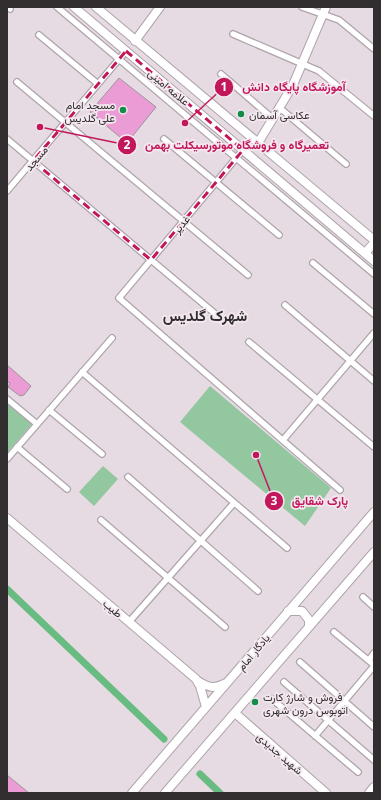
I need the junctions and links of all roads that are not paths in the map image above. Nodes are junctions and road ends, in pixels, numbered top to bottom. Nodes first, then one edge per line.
1 (58, 7) edge
2 (74, 7) edge
3 (96, 7) edge
4 (160, 7) edge
5 (302, 7) edge
6 (326, 7) edge
7 (322, 15) junction
8 (233, 34) dead end
9 (39, 35) dead end
10 (135, 41) junction
11 (374, 49) edge
12 (126, 51) junction
13 (119, 59) junction
14 (302, 64) junction
15 (221, 74) dead end
16 (17, 82) dead end
17 (98, 84) junction
18 (281, 108) junction
19 (374, 116) edge
20 (272, 118) junction
21 (65, 122) junction
22 (7, 139) edge
23 (164, 139) dead end
24 (258, 143) junction
25 (243, 150) junction
26 (237, 158) junction
27 (33, 161) junction
28 (346, 164) dead end
29 (217, 182) junction
30 (7, 191) edge
31 (184, 221) junction
32 (280, 235) dead end
33 (374, 241) edge
34 (365, 253) junction
35 (151, 260) junction
36 (374, 261) edge
37 (313, 263) dead end
38 (374, 274) edge
39 (248, 275) dead end
40 (285, 305) dead end
41 (374, 314) edge
42 (219, 317) dead end
43 (374, 333) edge
44 (112, 338) dead end
45 (249, 342) dead end
46 (350, 361) junction
47 (82, 372) junction
48 (374, 381) edge
49 (7, 399) edge
50 (318, 400) junction
51 (50, 410) junction
52 (37, 424) junction
53 (283, 440) junction
54 (374, 447) edge
55 (17, 448) junction
56 (102, 454) dead end
57 (7, 459) edge
58 (128, 477) dead end
59 (67, 489) dead end
60 (340, 490) dead end
61 (234, 503) junction
62 (374, 512) edge
63 (7, 518) edge
64 (101, 520) dead end
65 (200, 541) junction
66 (287, 548) dead end
67 (374, 552) edge
68 (168, 577) junction
69 (258, 592) dead end
70 (363, 597) dead end
71 (374, 607) edge
72 (288, 611) junction
73 (129, 622) junction
74 (309, 626) junction
75 (226, 627) dead end
76 (334, 632) dead end
77 (374, 653) edge
78 (368, 660) junction
79 (300, 662) dead end
80 (374, 666) edge
81 (196, 679) junction
82 (284, 682) dead end
83 (227, 683) junction
84 (272, 700) dead end
85 (345, 702) junction
86 (206, 707) junction
87 (235, 713) junction
88 (329, 720) junction
89 (374, 727) edge
90 (315, 736) junction
91 (374, 760) edge
92 (358, 772) dead end
93 (374, 787) edge
94 (132, 793) edge
95 (165, 793) edge
96 (326, 793) edge
97 (369, 793) edge

1 - 13 street
2 - 12 main road, علامه امینی
3 - 10 main road, علامه امینی
4 - 10 main road
5 - 7 street
6 - 7 main road
7 - 11 street
7 - 14 main road
8 - 14 street
9 - 17 street
10 - 24 main road, علامه امینی
12 - 13 street, مسجد
12 - 25 main road, علامه امینی
13 - 17 street, مسجد
13 - 26 street
14 - 18 main road
14 - 19 street
15 - 20 street
16 - 21 street
17 - 21 street, مسجد
18 - 20 main road
18 - 28 street
20 - 24 main road
21 - 27 street, مسجد
21 - 31 street
22 - 27 street
23 - 29 street
24 - 33 main road, علامه امینی
25 - 26 street, غدیر
25 - 34 main road, علامه امینی
26 - 29 street, غدیر
26 - 38 street
27 - 30 street, مسجد
27 - 35 street
29 - 31 street, غدیر
29 - 32 street
31 - 35 street, غدیر
31 - 39 street
33 - 34 main road
34 - 36 main road, علامه امینی
35 - 42 street
35 - 53 street, غدیر
37 - 41 street
40 - 46 street
43 - 46 street
44 - 47 street
45 - 50 street
46 - 48 street
46 - 50 street
47 - 51 street
47 - 61 street
49 - 52 street
50 - 53 street
50 - 54 street
51 - 52 street
51 - 56 street
52 - 55 street
53 - 60 street
55 - 57 street
55 - 59 street
58 - 65 street
61 - 65 street
61 - 66 street
62 - 72 main road, یادگار امام
63 - 73 main road, طیب
64 - 68 street
65 - 68 street
65 - 69 street
67 - 74 main road
68 - 73 street
68 - 75 street
70 - 71 street
72 - 74 main road
72 - 83 main road, یادگار امام
73 - 81 main road, طیب
74 - 87 main road
76 - 78 street
77 - 78 street
78 - 80 street
79 - 85 street
80 - 85 street
81 - 83 main road
81 - 86 main road, طیب
82 - 88 street
83 - 86 main road, یادگار امام
84 - 90 street
85 - 88 street
85 - 89 street
86 - 94 main road, یادگار امام
87 - 95 main road
87 - 96 main road, شهید جدیدی
88 - 90 street
88 - 91 street
90 - 92 street
93 - 97 main road

